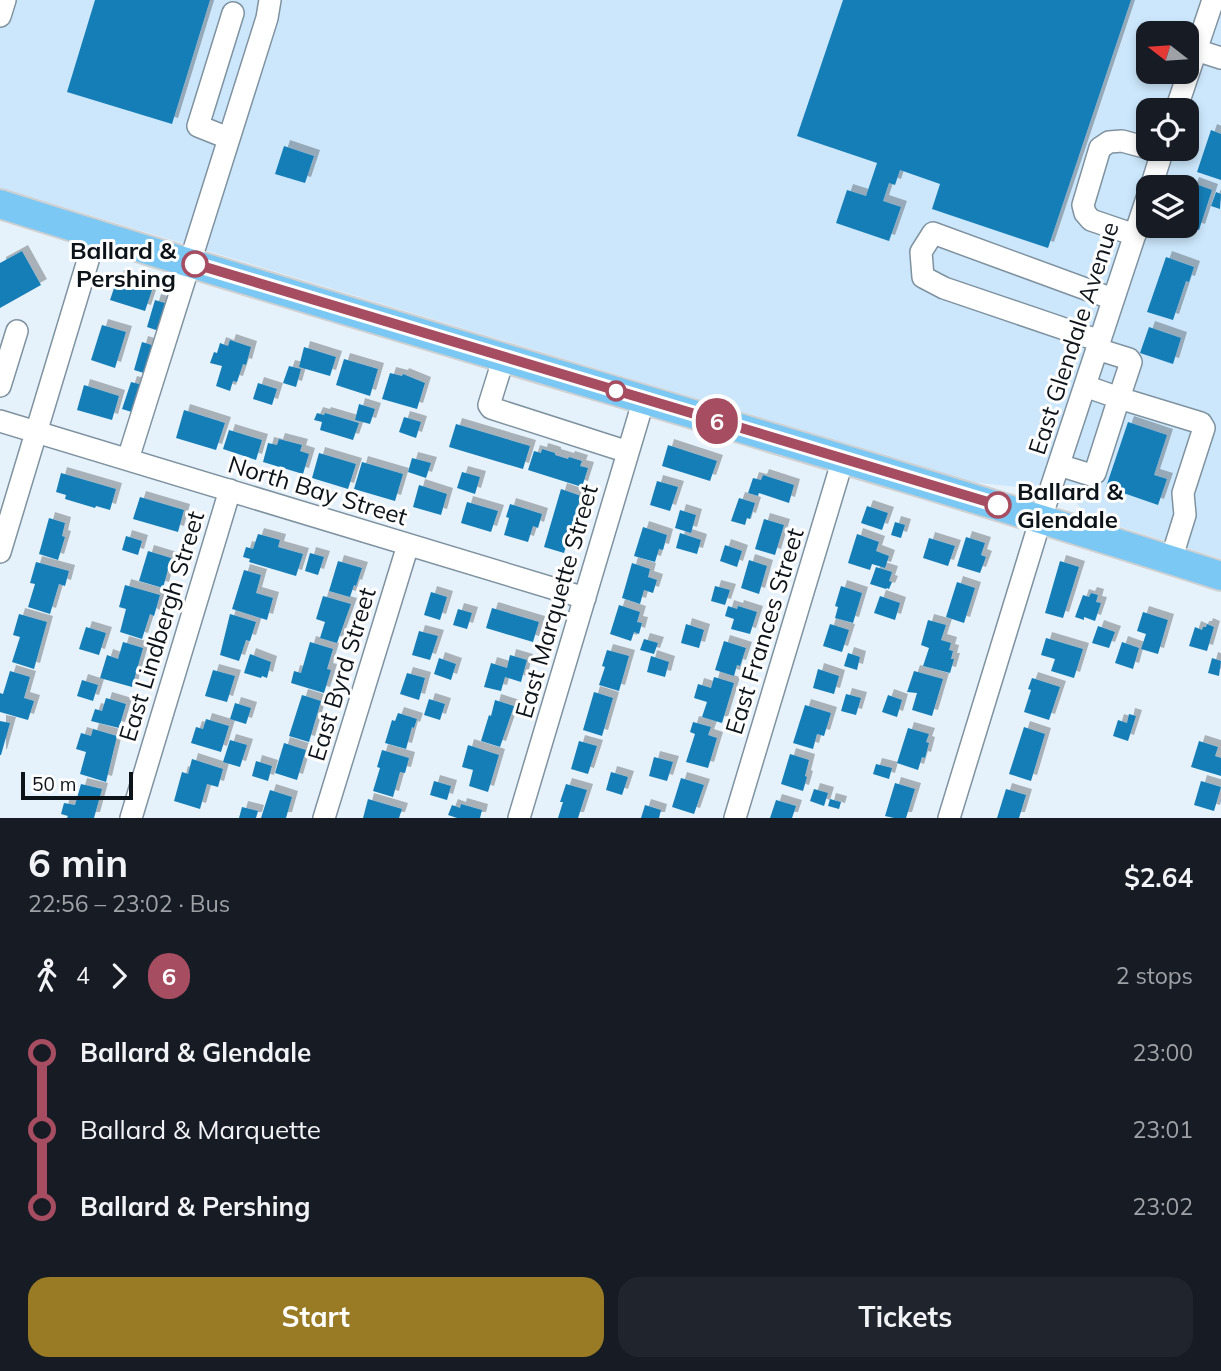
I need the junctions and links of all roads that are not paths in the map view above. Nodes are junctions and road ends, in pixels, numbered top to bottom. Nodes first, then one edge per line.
1 (5, 0) edge
2 (270, 0) edge
3 (1213, 0) edge
4 (233, 13) dead end
5 (0, 16) edge
6 (1199, 41) edge
7 (1199, 51) edge
8 (1221, 58) edge
9 (228, 138) junction
10 (1136, 145) edge
11 (0, 204) edge
12 (1136, 232) edge
13 (96, 234) junction
14 (1135, 235) junction
15 (189, 262) junction
16 (1114, 299) junction
17 (17, 331) dead end
18 (1098, 345) junction
19 (504, 357) junction
20 (0, 386) edge
21 (1084, 386) junction
22 (1119, 398) junction
23 (644, 399) junction
24 (0, 421) edge
25 (37, 431) junction
26 (628, 452) junction
27 (128, 459) junction
28 (843, 459) junction
29 (1059, 464) junction
30 (230, 490) junction
31 (1041, 518) junction
32 (408, 545) junction
33 (0, 552) edge
34 (1171, 560) junction
35 (1221, 576) edge
36 (585, 598) junction
37 (131, 818) edge
38 (324, 818) edge
39 (519, 818) edge
40 (734, 818) edge
41 (949, 818) edge

1 - 5 street
2 - 9 street
3 - 6 street
4 - 9 street
7 - 8 street
9 - 15 street
10 - 14 street
11 - 13 main road
12 - 14 street, East Glendale Avenue
13 - 15 main road
13 - 25 street
14 - 16 street, East Glendale Avenue
15 - 19 main road
15 - 27 street
16 - 18 street, East Glendale Avenue
16 - 18 street
17 - 20 street
18 - 21 street, East Glendale Avenue
18 - 22 street
19 - 23 main road
19 - 26 street
21 - 22 street
21 - 29 street, East Glendale Avenue
22 - 29 street
22 - 34 street
23 - 26 street, East Marquette Street
23 - 28 main road
24 - 25 street, North Bay Street
25 - 27 street, North Bay Street
25 - 33 street
26 - 36 street, East Marquette Street
27 - 30 street, North Bay Street
28 - 31 main road
28 - 40 street, East Frances Street
29 - 31 street, East Glendale Avenue
30 - 32 street, North Bay Street
30 - 37 street, East Lindbergh Street
31 - 34 main road
31 - 41 street, East Glendale Avenue
32 - 36 street, North Bay Street
32 - 38 street, East Byrd Street
34 - 35 main road
36 - 39 street, East Marquette Street

